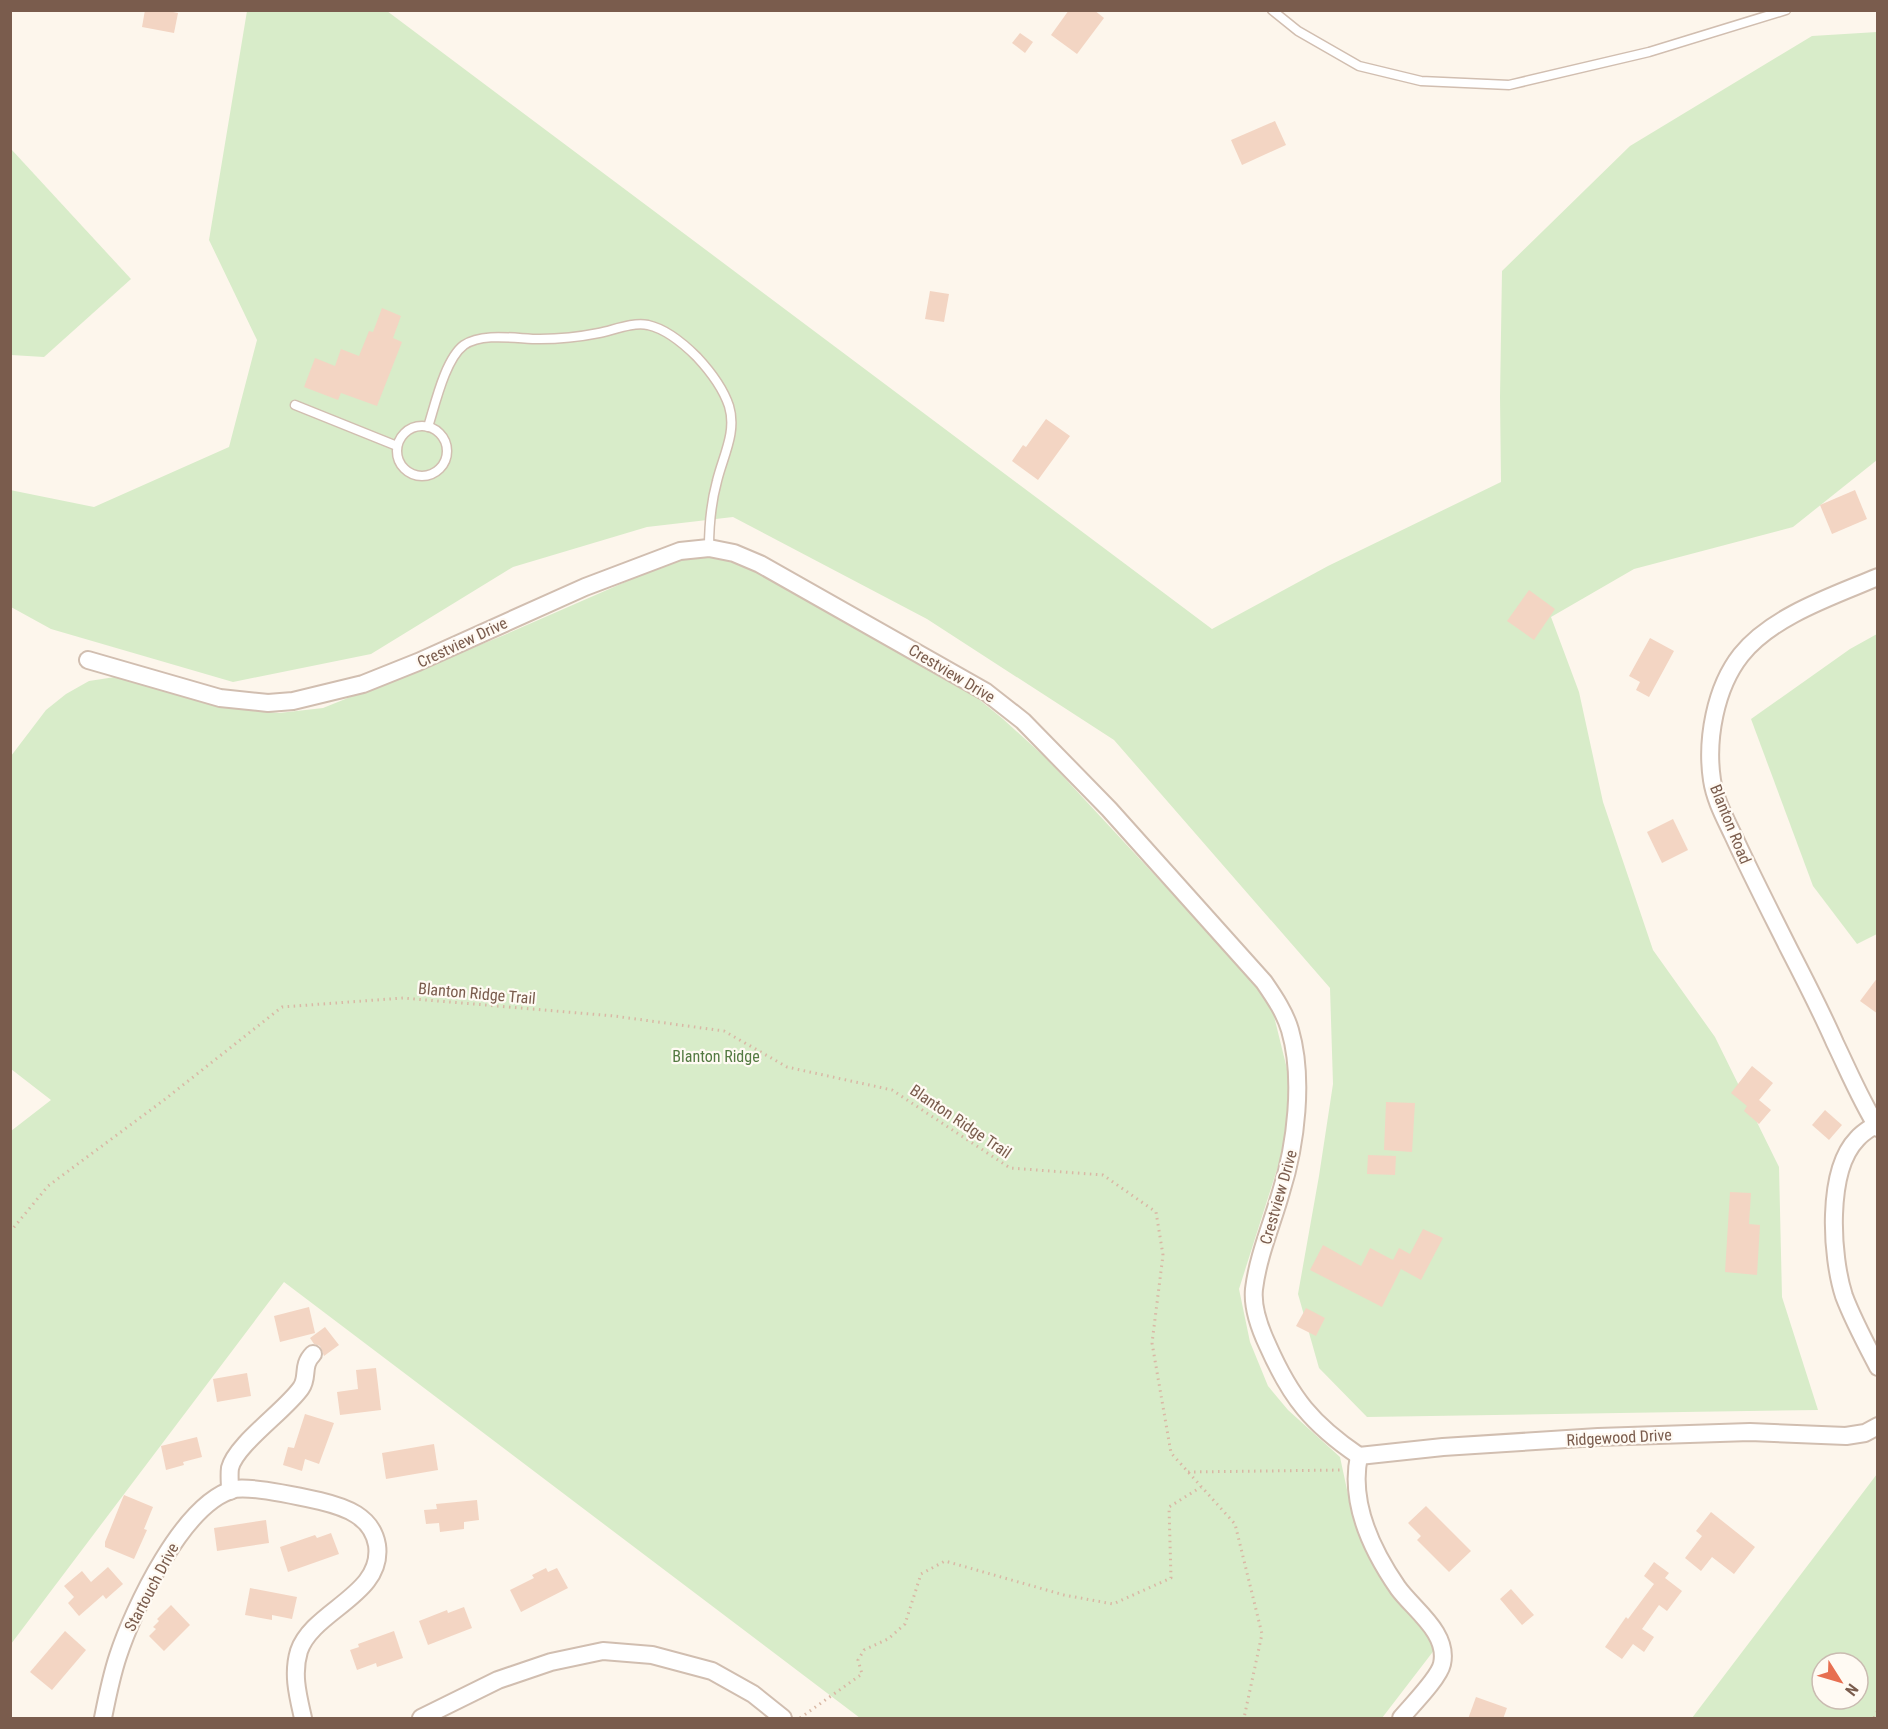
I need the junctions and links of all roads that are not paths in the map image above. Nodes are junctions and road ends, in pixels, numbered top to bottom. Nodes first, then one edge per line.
1 (1272, 10) edge
2 (1786, 10) edge
3 (295, 405) dead end
4 (428, 427) junction
5 (398, 446) junction
6 (709, 548) junction
7 (1878, 577) edge
8 (88, 660) dead end
9 (1876, 1126) edge
10 (313, 1354) dead end
11 (1878, 1367) edge
12 (1878, 1426) edge
13 (1358, 1463) junction
14 (230, 1491) junction
15 (779, 1717) edge
16 (103, 1719) edge
17 (303, 1719) edge
18 (421, 1719) edge
19 (1401, 1719) edge

1 - 2 lane
3 - 5 lane
4 - 5 lane
4 - 5 lane
4 - 6 lane
6 - 8 street, Crestview Drive
6 - 13 street, Crestview Drive
7 - 9 street, Blanton Road
9 - 11 street
10 - 14 street
12 - 13 street, Ridgewood Drive
13 - 19 street
14 - 16 street, Startouch Drive
14 - 17 street
15 - 18 street

